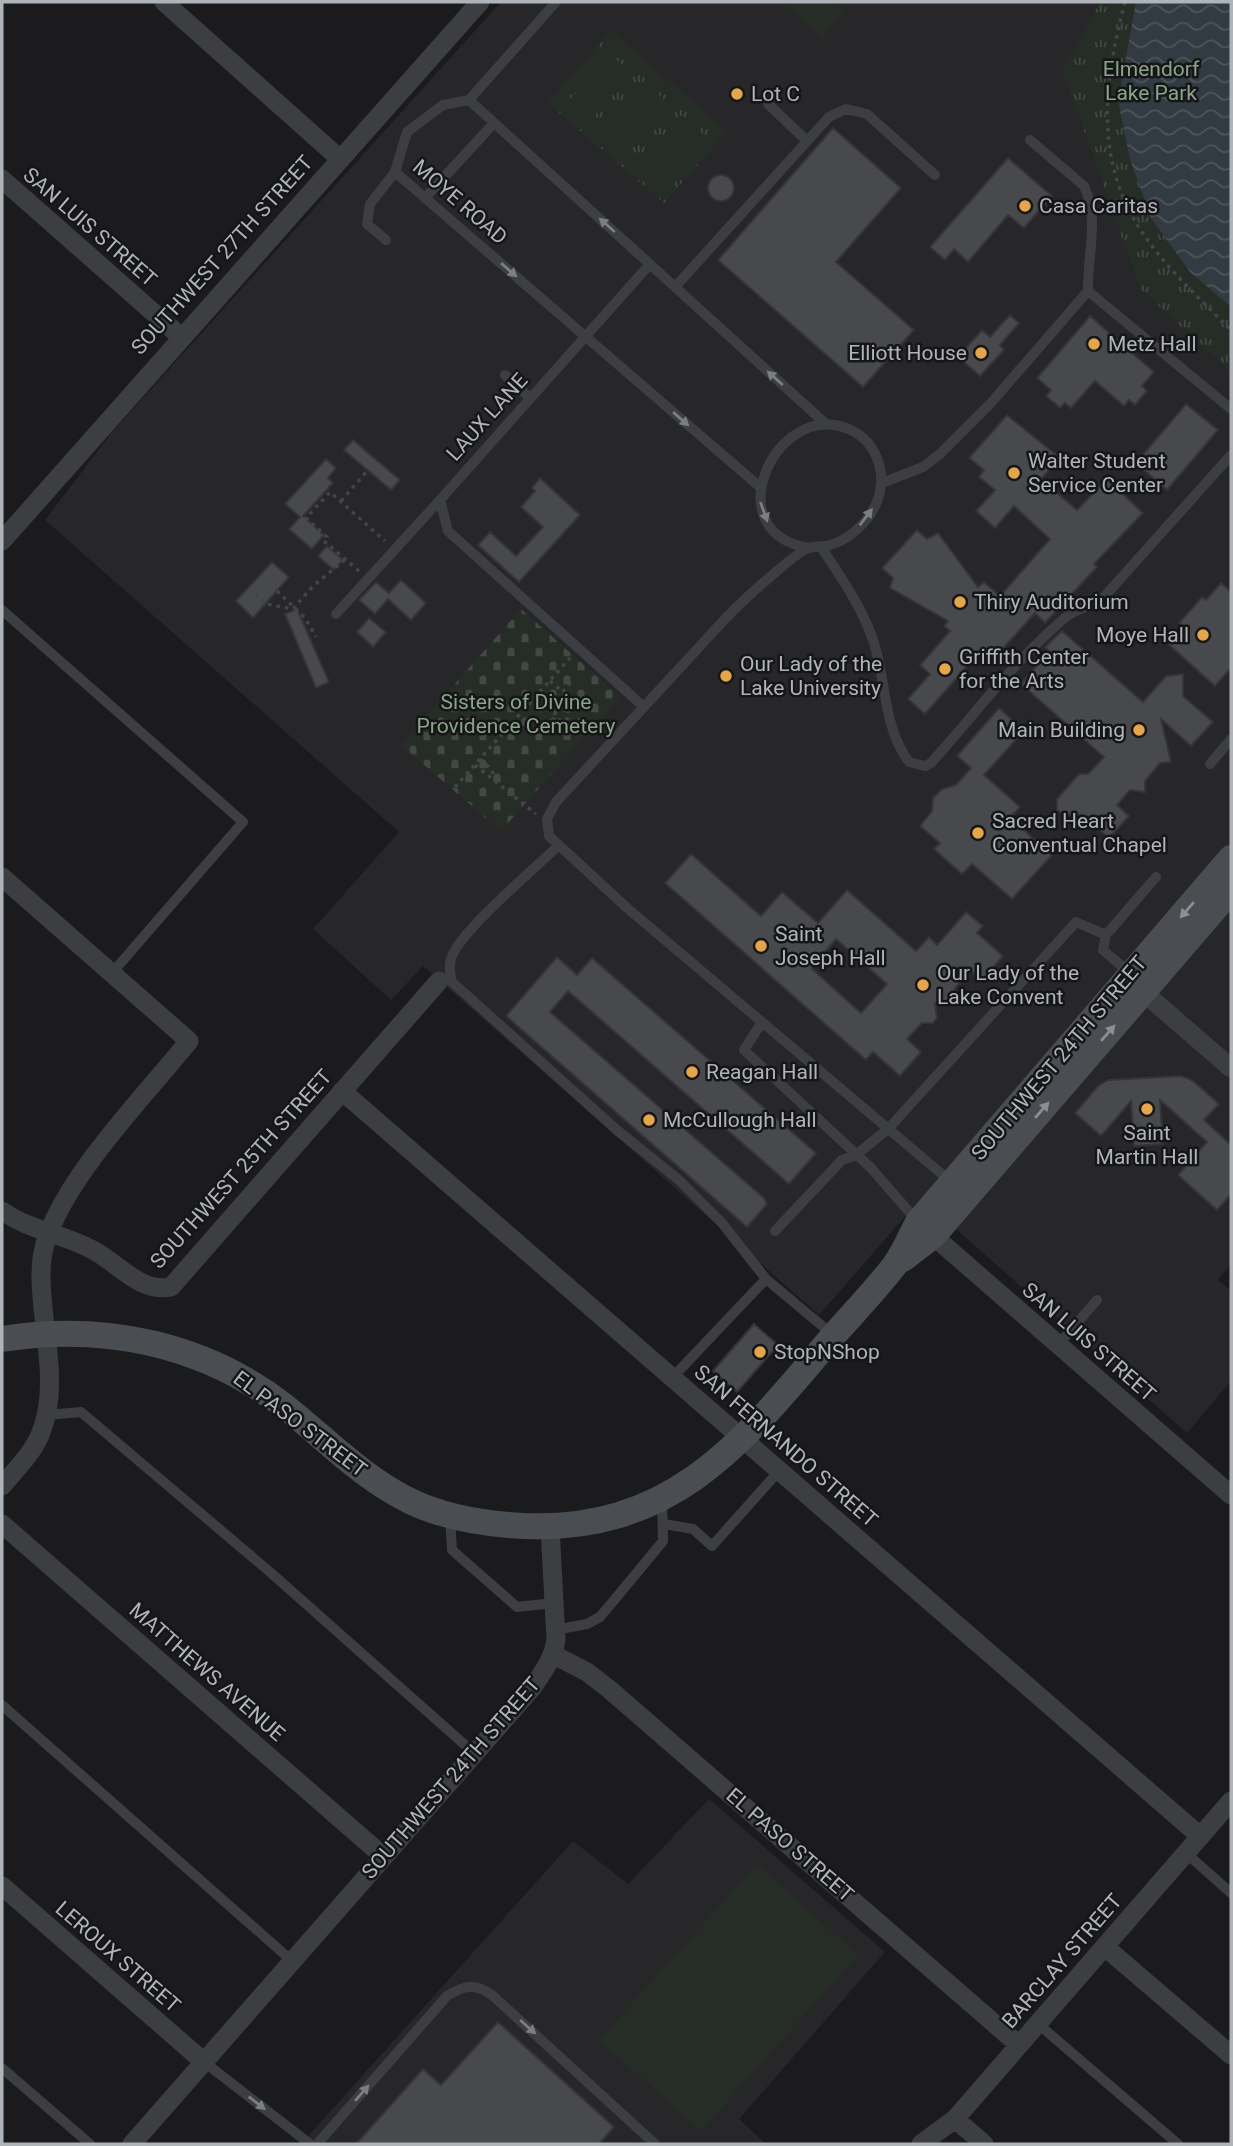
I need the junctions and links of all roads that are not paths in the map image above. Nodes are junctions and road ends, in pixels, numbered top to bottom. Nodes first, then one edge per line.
1 (164, 2) edge
2 (480, 2) edge
3 (556, 2) edge
4 (469, 100) junction
5 (768, 104) dead end
6 (494, 123) junction
7 (1030, 140) dead end
8 (807, 141) junction
9 (339, 158) junction
10 (395, 172) junction
11 (935, 175) dead end
12 (2, 179) edge
13 (425, 198) junction
14 (386, 240) dead end
15 (650, 264) junction
16 (675, 287) junction
17 (1088, 291) junction
18 (585, 335) junction
19 (180, 336) junction
20 (505, 375) dead end
21 (530, 398) junction
22 (1231, 409) edge
23 (826, 424) junction
24 (1231, 455) edge
25 (881, 483) junction
26 (760, 487) junction
27 (440, 499) junction
28 (4, 533) edge
29 (821, 547) junction
30 (808, 548) junction
31 (2, 610) edge
32 (336, 614) dead end
33 (644, 707) junction
34 (1231, 739) edge
35 (1210, 764) dead end
36 (558, 846) junction
37 (1231, 858) edge
38 (2, 877) edge
39 (1156, 877) dead end
40 (1231, 890) edge
41 (1107, 935) junction
42 (111, 973) junction
43 (444, 976) junction
44 (1134, 981) junction
45 (762, 1023) junction
46 (1231, 1068) edge
47 (342, 1091) junction
48 (888, 1129) junction
49 (856, 1155) junction
50 (953, 1184) junction
51 (2, 1211) edge
52 (926, 1229) junction
53 (775, 1231) dead end
54 (48, 1232) junction
55 (766, 1279) junction
56 (1097, 1300) dead end
57 (46, 1332) junction
58 (834, 1335) junction
59 (2, 1339) edge
60 (1058, 1345) junction
61 (671, 1378) junction
62 (46, 1415) junction
63 (743, 1440) junction
64 (779, 1471) junction
65 (2, 1486) edge
66 (1231, 1495) edge
67 (662, 1498) junction
68 (450, 1515) junction
69 (2, 1524) edge
70 (664, 1524) junction
71 (550, 1527) junction
72 (554, 1604) junction
73 (555, 1630) junction
74 (554, 1655) junction
75 (2, 1705) edge
76 (474, 1753) junction
77 (1231, 1801) edge
78 (1200, 1836) junction
79 (1186, 1853) junction
80 (383, 1856) junction
81 (2, 1886) edge
82 (1231, 1893) edge
83 (1105, 1947) junction
84 (292, 1961) junction
85 (1037, 2023) junction
86 (1019, 2045) junction
87 (1231, 2055) edge
88 (204, 2062) junction
89 (2, 2068) edge
90 (955, 2119) junction
91 (90, 2144) edge
92 (132, 2144) edge
93 (310, 2144) edge
94 (317, 2144) edge
95 (655, 2144) edge
96 (921, 2144) edge
97 (984, 2144) edge
98 (1178, 2144) edge

1 - 9 street
2 - 9 street, SOUTHWEST 27TH STREET
3 - 4 lane
4 - 6 lane
4 - 10 lane, MOYE ROAD
5 - 8 lane
6 - 13 lane
15 -> 6 lane
7 - 17 lane
8 - 11 lane
8 - 16 lane
9 - 19 street, SOUTHWEST 27TH STREET
10 - 13 lane, MOYE ROAD
10 - 14 lane
12 - 19 street, SAN LUIS STREET
13 -> 18 lane, MOYE ROAD
15 - 16 lane
15 - 18 lane, LAUX LANE
23 -> 16 lane
17 - 22 lane
17 - 25 lane
18 - 21 lane, LAUX LANE
18 -> 26 lane, MOYE ROAD
19 - 28 street, SOUTHWEST 27TH STREET
20 - 21 lane
21 - 27 lane, LAUX LANE
23 - 25 lane
23 - 26 lane
24 - 29 lane
29 -> 25 lane
26 -> 30 lane
27 - 32 lane, LAUX LANE
27 - 33 lane
29 - 30 lane
30 - 33 lane
31 - 42 lane
33 - 36 lane
34 - 35 lane
36 - 43 lane
36 - 45 lane
37 -> 44 main road, SOUTHWEST 24TH STREET
38 - 42 street
39 - 41 lane
40 - 44 main road, SOUTHWEST 24TH STREET
41 - 44 lane
41 - 48 lane
42 - 54 street
43 - 47 street, SOUTHWEST 25TH STREET
43 - 55 lane
44 - 46 street
44 - 50 main road, SOUTHWEST 24TH STREET
52 -> 44 main road, SOUTHWEST 24TH STREET
45 - 48 lane
45 - 49 lane
47 - 54 street, SOUTHWEST 25TH STREET
47 - 61 street, SAN FERNANDO STREET
48 - 49 lane
48 - 50 lane
49 - 52 lane
49 - 53 lane
50 - 52 main road, SOUTHWEST 24TH STREET
51 - 54 street
52 - 58 main road, SOUTHWEST 24TH STREET
52 - 60 street, SAN LUIS STREET
54 - 57 street
55 - 58 lane
55 - 61 lane
56 - 60 lane
57 - 59 main road, EL PASO STREET
57 - 62 street
57 - 68 main road, EL PASO STREET
58 - 63 main road, SOUTHWEST 24TH STREET
60 - 66 street, SAN LUIS STREET
61 - 63 street, SAN FERNANDO STREET
62 - 65 street
62 - 76 lane
63 - 64 street, SAN FERNANDO STREET
63 - 67 main road, SOUTHWEST 24TH STREET
64 - 70 lane
64 - 78 street, SAN FERNANDO STREET
67 - 70 lane
67 - 71 main road, SOUTHWEST 24TH STREET
68 - 71 main road, EL PASO STREET
68 - 72 lane
69 - 80 street, MATTHEWS AVENUE
70 - 73 lane
71 - 72 street, SOUTHWEST 24TH STREET
72 - 73 street, SOUTHWEST 24TH STREET
73 - 74 street, SOUTHWEST 24TH STREET
74 - 76 street, SOUTHWEST 24TH STREET
74 - 86 street, EL PASO STREET
75 - 84 lane
76 - 80 street, SOUTHWEST 24TH STREET
77 - 78 street, BARCLAY STREET
78 - 79 street, BARCLAY STREET
79 - 82 lane
79 - 83 street, BARCLAY STREET
80 - 84 street, SOUTHWEST 24TH STREET
81 - 88 street, LEROUX STREET
83 - 85 street, BARCLAY STREET
83 - 87 street
84 - 88 street, SOUTHWEST 24TH STREET
85 - 86 street, BARCLAY STREET
85 - 98 lane
86 - 90 street, BARCLAY STREET
88 - 92 street, SOUTHWEST 24TH STREET
88 -> 93 lane
89 - 91 lane
90 - 96 street, BARCLAY STREET
90 - 97 street
94 -> 95 lane

